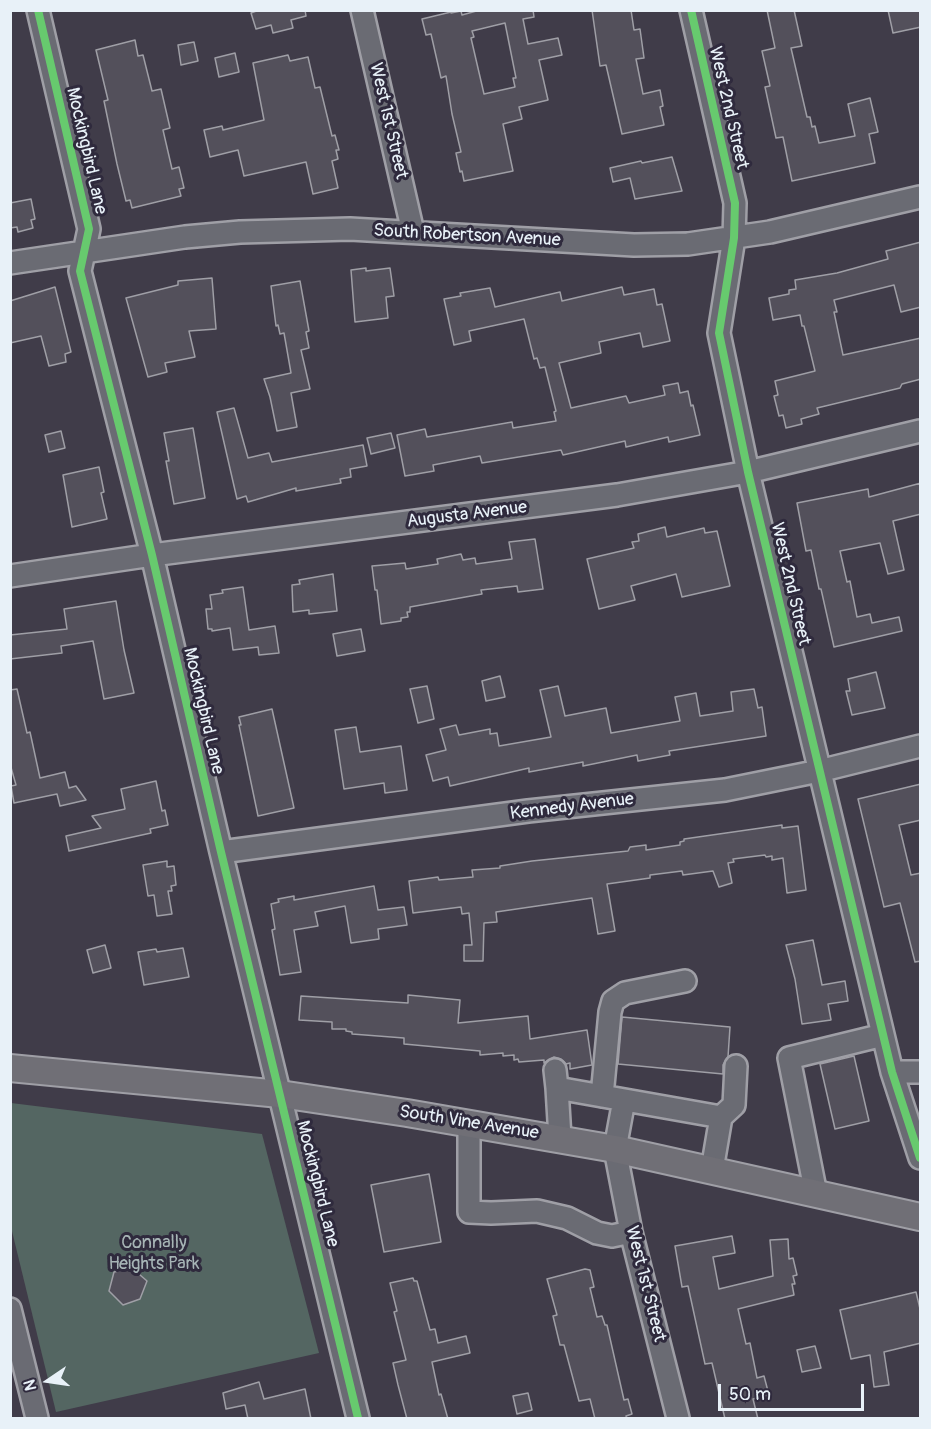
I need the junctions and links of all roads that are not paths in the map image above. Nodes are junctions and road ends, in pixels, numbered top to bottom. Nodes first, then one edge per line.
1 (38, 10) edge
2 (362, 10) edge
3 (691, 10) edge
4 (921, 197) edge
5 (413, 232) junction
6 (734, 238) junction
7 (84, 252) junction
8 (10, 263) edge
9 (921, 431) edge
10 (748, 472) junction
11 (152, 555) junction
12 (10, 576) edge
13 (921, 746) edge
14 (819, 771) junction
15 (221, 852) junction
16 (685, 981) dead end
17 (883, 1035) junction
18 (736, 1066) dead end
19 (10, 1068) edge
20 (892, 1072) junction
21 (921, 1072) edge
22 (280, 1094) junction
23 (602, 1096) junction
24 (624, 1100) junction
25 (721, 1117) junction
26 (469, 1123) junction
27 (560, 1138) junction
28 (615, 1149) junction
29 (921, 1158) edge
30 (712, 1170) junction
31 (816, 1194) junction
32 (921, 1217) edge
33 (631, 1232) junction
34 (10, 1309) edge
35 (37, 1419) edge
36 (358, 1419) edge
37 (678, 1419) edge

1 - 7 street, Mockingbird Lane
2 - 5 street, West 1st Street
3 - 6 street, West 2nd Street
4 - 6 street, South Robertson Avenue
5 - 6 street, South Robertson Avenue
5 - 7 street, South Robertson Avenue
6 - 10 street, West 2nd Street
7 - 8 street, South Robertson Avenue
7 - 11 street, Mockingbird Lane
9 - 10 street, Augusta Avenue
10 - 11 street, Augusta Avenue
10 - 14 street, West 2nd Street
11 - 12 street, Augusta Avenue
11 - 15 street, Mockingbird Lane
13 - 14 street, Kennedy Avenue
14 - 15 street, Kennedy Avenue
14 - 17 street, West 2nd Street
15 - 22 street, Mockingbird Lane
16 - 23 street
17 - 20 street, West 2nd Street
17 - 31 street
18 - 25 street
19 - 22 main road, South Vine Avenue
20 - 21 street
20 - 29 street, West 2nd Street
22 - 26 main road, South Vine Avenue
22 - 36 street, Mockingbird Lane
23 - 24 street
23 - 27 street
24 - 25 street
24 - 28 street
25 - 30 street
26 - 27 main road, South Vine Avenue
26 - 33 street
27 - 28 main road, South Vine Avenue
28 - 30 main road, South Vine Avenue
28 - 33 street, West 1st Street
30 - 31 main road, South Vine Avenue
31 - 32 main road, South Vine Avenue
33 - 37 street, West 1st Street
34 - 35 street

